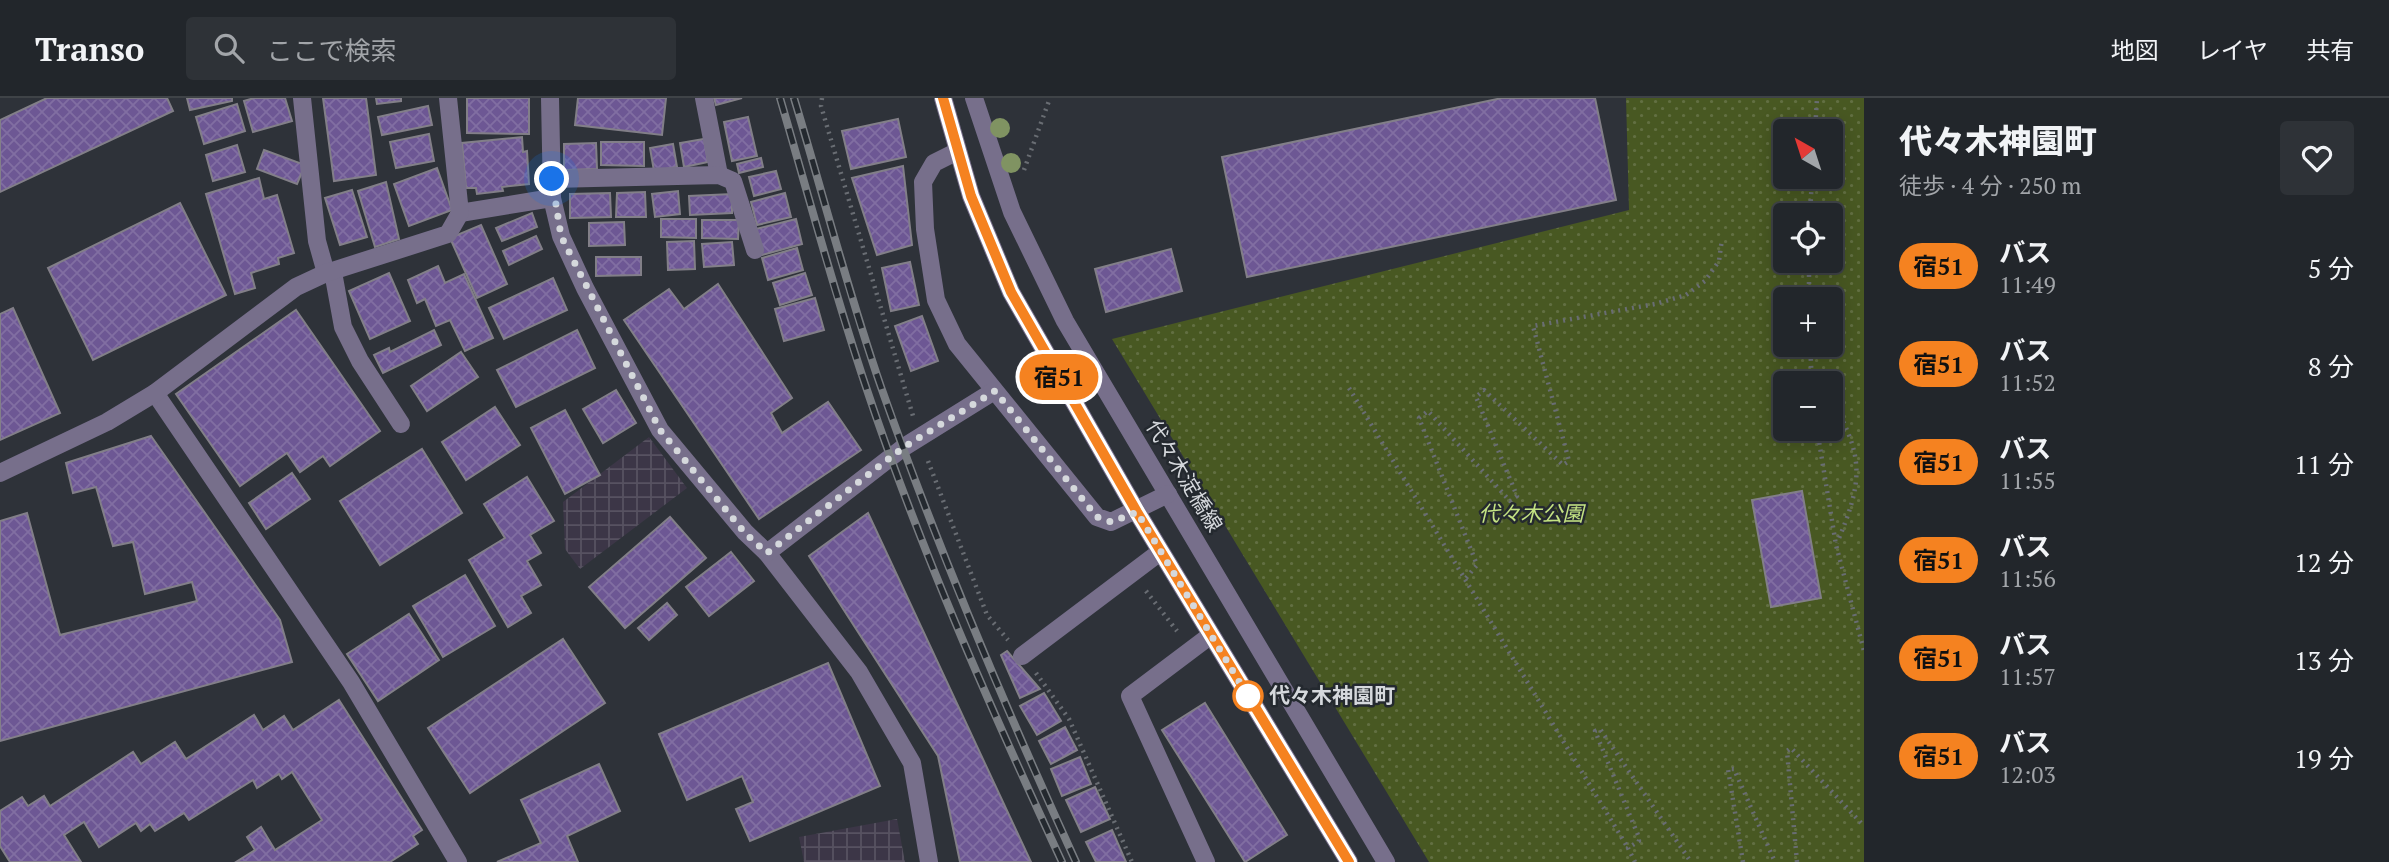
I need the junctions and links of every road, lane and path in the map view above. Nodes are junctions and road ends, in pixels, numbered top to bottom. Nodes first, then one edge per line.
1 (302, 98) edge
2 (448, 98) edge
3 (550, 98) edge
4 (704, 98) edge
5 (822, 98) edge
6 (943, 98) edge
7 (974, 98) edge
8 (1050, 98) edge
9 (1817, 98) edge
10 (1816, 119) edge
11 (956, 152) junction
12 (1023, 174) dead end
13 (719, 175) junction
14 (552, 179) junction
15 (552, 198) junction
16 (460, 213) junction
17 (1722, 239) dead end
18 (755, 250) dead end
19 (330, 273) junction
20 (1349, 387) dead end
21 (995, 391) junction
22 (155, 393) junction
23 (1843, 414) edge
24 (401, 424) dead end
25 (919, 437) junction
26 (1819, 441) edge
27 (0, 473) edge
28 (1168, 494) junction
29 (1137, 512) junction
30 (1836, 545) junction
31 (1160, 551) junction
32 (767, 553) junction
33 (1132, 573) junction
34 (1466, 578) junction
35 (1211, 635) junction
36 (1192, 650) junction
37 (1864, 651) edge
38 (1022, 656) dead end
39 (1864, 826) edge
40 (1628, 848) junction
41 (458, 862) edge
42 (929, 862) edge
43 (1206, 862) edge
44 (1349, 862) edge
45 (1386, 862) edge
46 (1635, 862) edge
47 (1691, 862) edge
48 (1743, 862) edge
49 (1776, 862) edge
50 (1797, 862) edge

1 - 19 street
2 - 16 street
3 - 14 street
4 - 13 street
5 - 25 path
6 - 11 street
7 - 28 street, 代々木淀橋線
8 - 12 path
9 - 10 path
11 - 21 street
11 - 29 street
13 - 14 street
13 - 18 street
14 - 15 street
15 - 16 street
15 - 32 street
16 - 19 street
17 - 34 path
19 - 22 street
19 - 24 street
20 - 34 path
21 - 25 street
21 - 29 street
22 - 27 street
22 - 41 street
23 - 30 path
25 - 32 street
26 - 30 path
28 - 29 street
28 - 45 street, 代々木淀橋線
29 - 31 street
30 - 37 path
31 - 33 street
31 - 35 street
32 - 42 street
33 - 36 path
33 - 38 street
34 - 40 path
35 - 36 street
35 - 44 street
36 - 43 street
39 - 50 path
40 - 46 path
40 - 47 path
48 - 49 path

